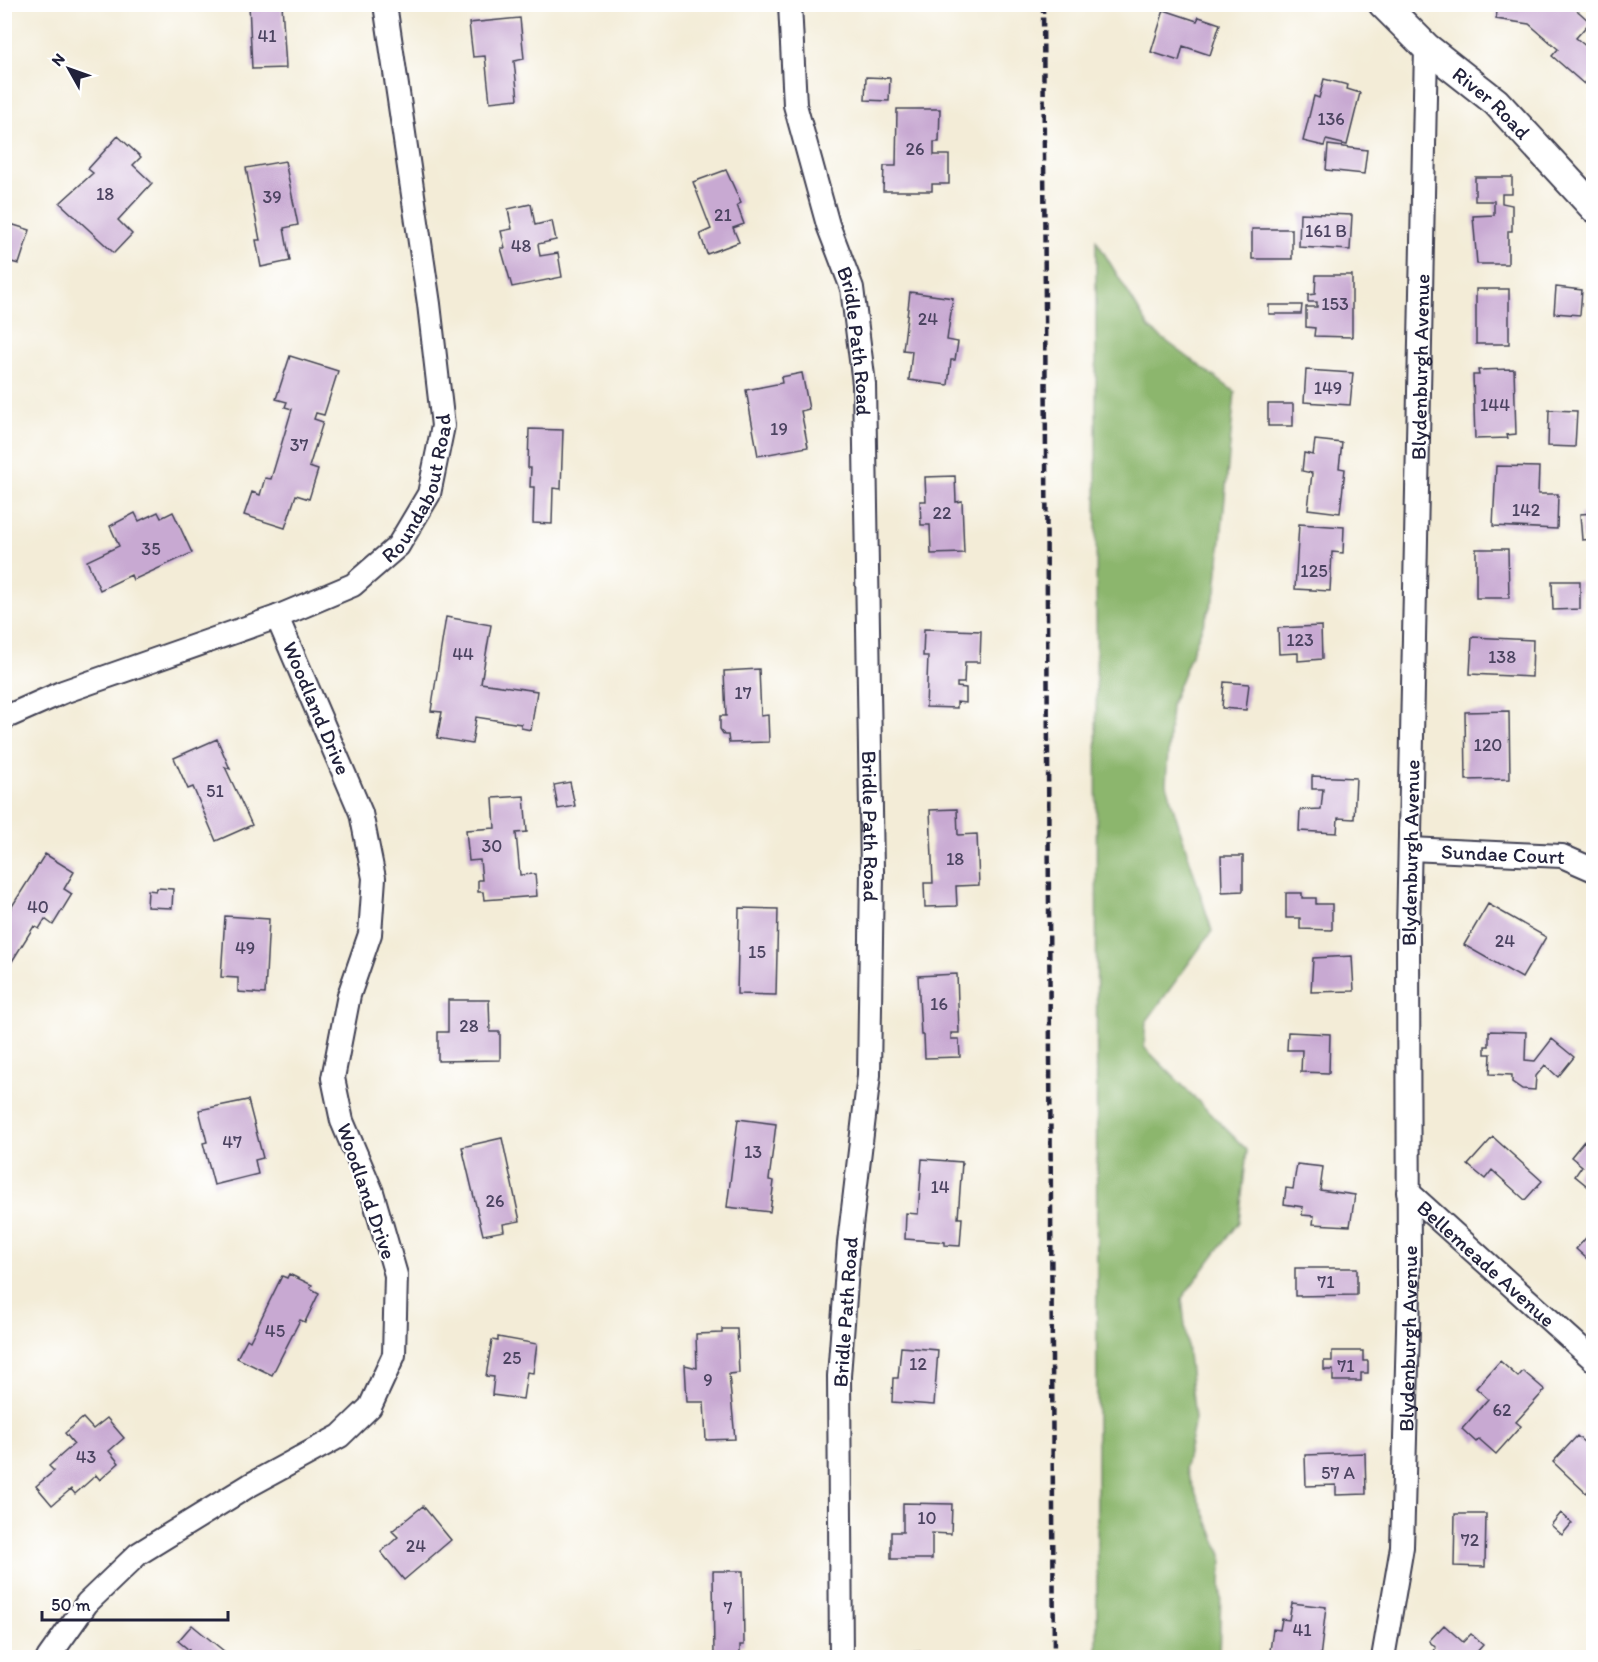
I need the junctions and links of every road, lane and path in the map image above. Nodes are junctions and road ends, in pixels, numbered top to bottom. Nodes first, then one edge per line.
1 (385, 4) edge
2 (790, 4) edge
3 (1383, 4) edge
4 (1426, 47) junction
5 (1593, 208) edge
6 (277, 617) junction
7 (4, 718) edge
8 (1410, 849) junction
9 (1593, 870) edge
10 (1408, 1192) junction
11 (1593, 1360) edge
12 (48, 1658) edge
13 (841, 1658) edge
14 (1383, 1658) edge

1 - 6 street, Roundabout Road
2 - 13 street, Bridle Path Road
3 - 4 street, River Road
4 - 5 street, River Road
4 - 8 street, Blydenburgh Avenue
6 - 7 street, Roundabout Road
6 - 12 street, Woodland Drive
8 - 9 street, Sundae Court
8 - 10 street, Blydenburgh Avenue
10 - 11 street, Bellemeade Avenue
10 - 14 street, Blydenburgh Avenue

